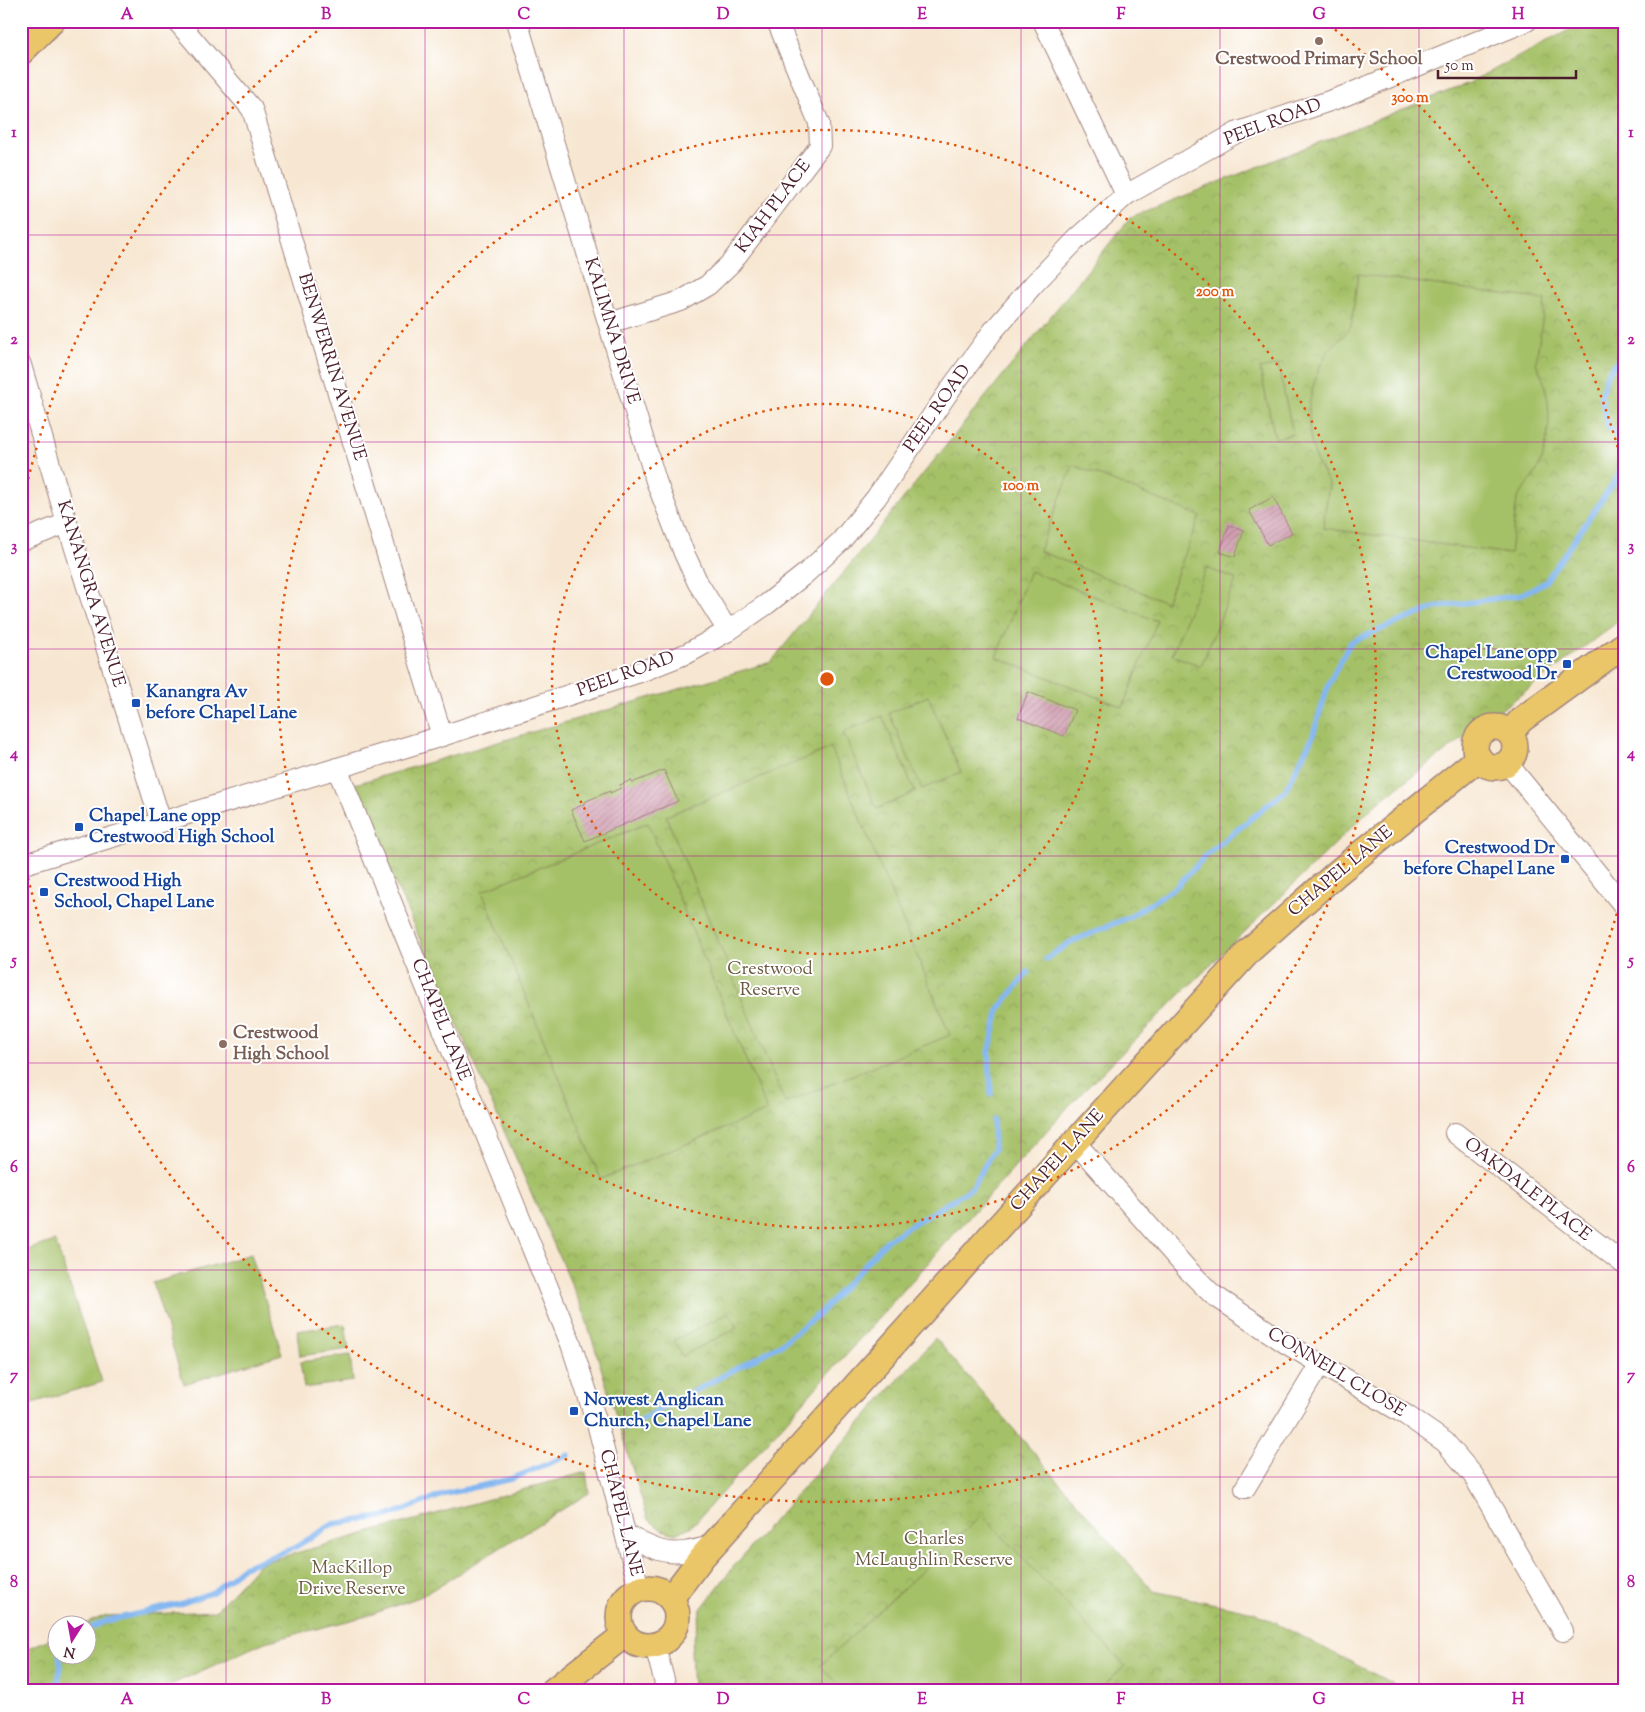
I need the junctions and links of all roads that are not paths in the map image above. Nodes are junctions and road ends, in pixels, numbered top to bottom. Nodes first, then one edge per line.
1 (52, 21) edge
2 (177, 21) edge
3 (517, 21) edge
4 (777, 21) edge
5 (1043, 21) edge
6 (1527, 21) edge
7 (21, 52) edge
8 (1126, 195) junction
9 (609, 323) junction
10 (21, 366) edge
11 (67, 523) junction
12 (21, 541) edge
13 (728, 632) junction
14 (1624, 645) edge
15 (1510, 733) junction
16 (442, 736) junction
17 (1479, 758) junction
18 (1508, 763) junction
19 (337, 768) junction
20 (161, 822) junction
21 (21, 865) edge
22 (1624, 906) edge
23 (1455, 1133) dead end
24 (1075, 1142) junction
25 (1624, 1264) edge
26 (1320, 1364) junction
27 (1246, 1488) dead end
28 (626, 1535) junction
29 (714, 1545) junction
30 (639, 1588) junction
31 (671, 1598) junction
32 (1563, 1631) dead end
33 (624, 1635) junction
34 (655, 1646) junction
35 (553, 1691) edge
36 (667, 1691) edge

1 - 7 main road
2 - 16 street, BENWERRIN AVENUE
3 - 9 street, KALIMNA DRIVE
4 - 9 street, KIAH PLACE
5 - 8 street
6 - 8 street, PEEL ROAD
8 - 13 street, PEEL ROAD
9 - 13 street, KALIMNA DRIVE
10 - 11 street, KANANGRA AVENUE
11 - 12 street
11 - 20 street, KANANGRA AVENUE
13 - 16 street, PEEL ROAD
14 - 15 main road
15 - 17 main road
15 - 18 main road
16 - 19 street, PEEL ROAD
17 - 18 main road
17 - 24 main road, CHAPEL LANE
18 - 22 street
19 - 20 street
19 - 28 street, CHAPEL LANE
20 - 21 street
23 - 25 street, OAKDALE PLACE
24 - 26 street, CONNELL CLOSE
24 - 29 main road, CHAPEL LANE
26 - 27 street
26 - 32 street, CONNELL CLOSE
28 - 29 street
28 - 30 street, CHAPEL LANE
29 - 31 main road, CHAPEL LANE
30 - 31 main road
30 - 33 main road
31 - 34 main road
33 - 34 main road
33 - 35 main road
34 - 36 street

